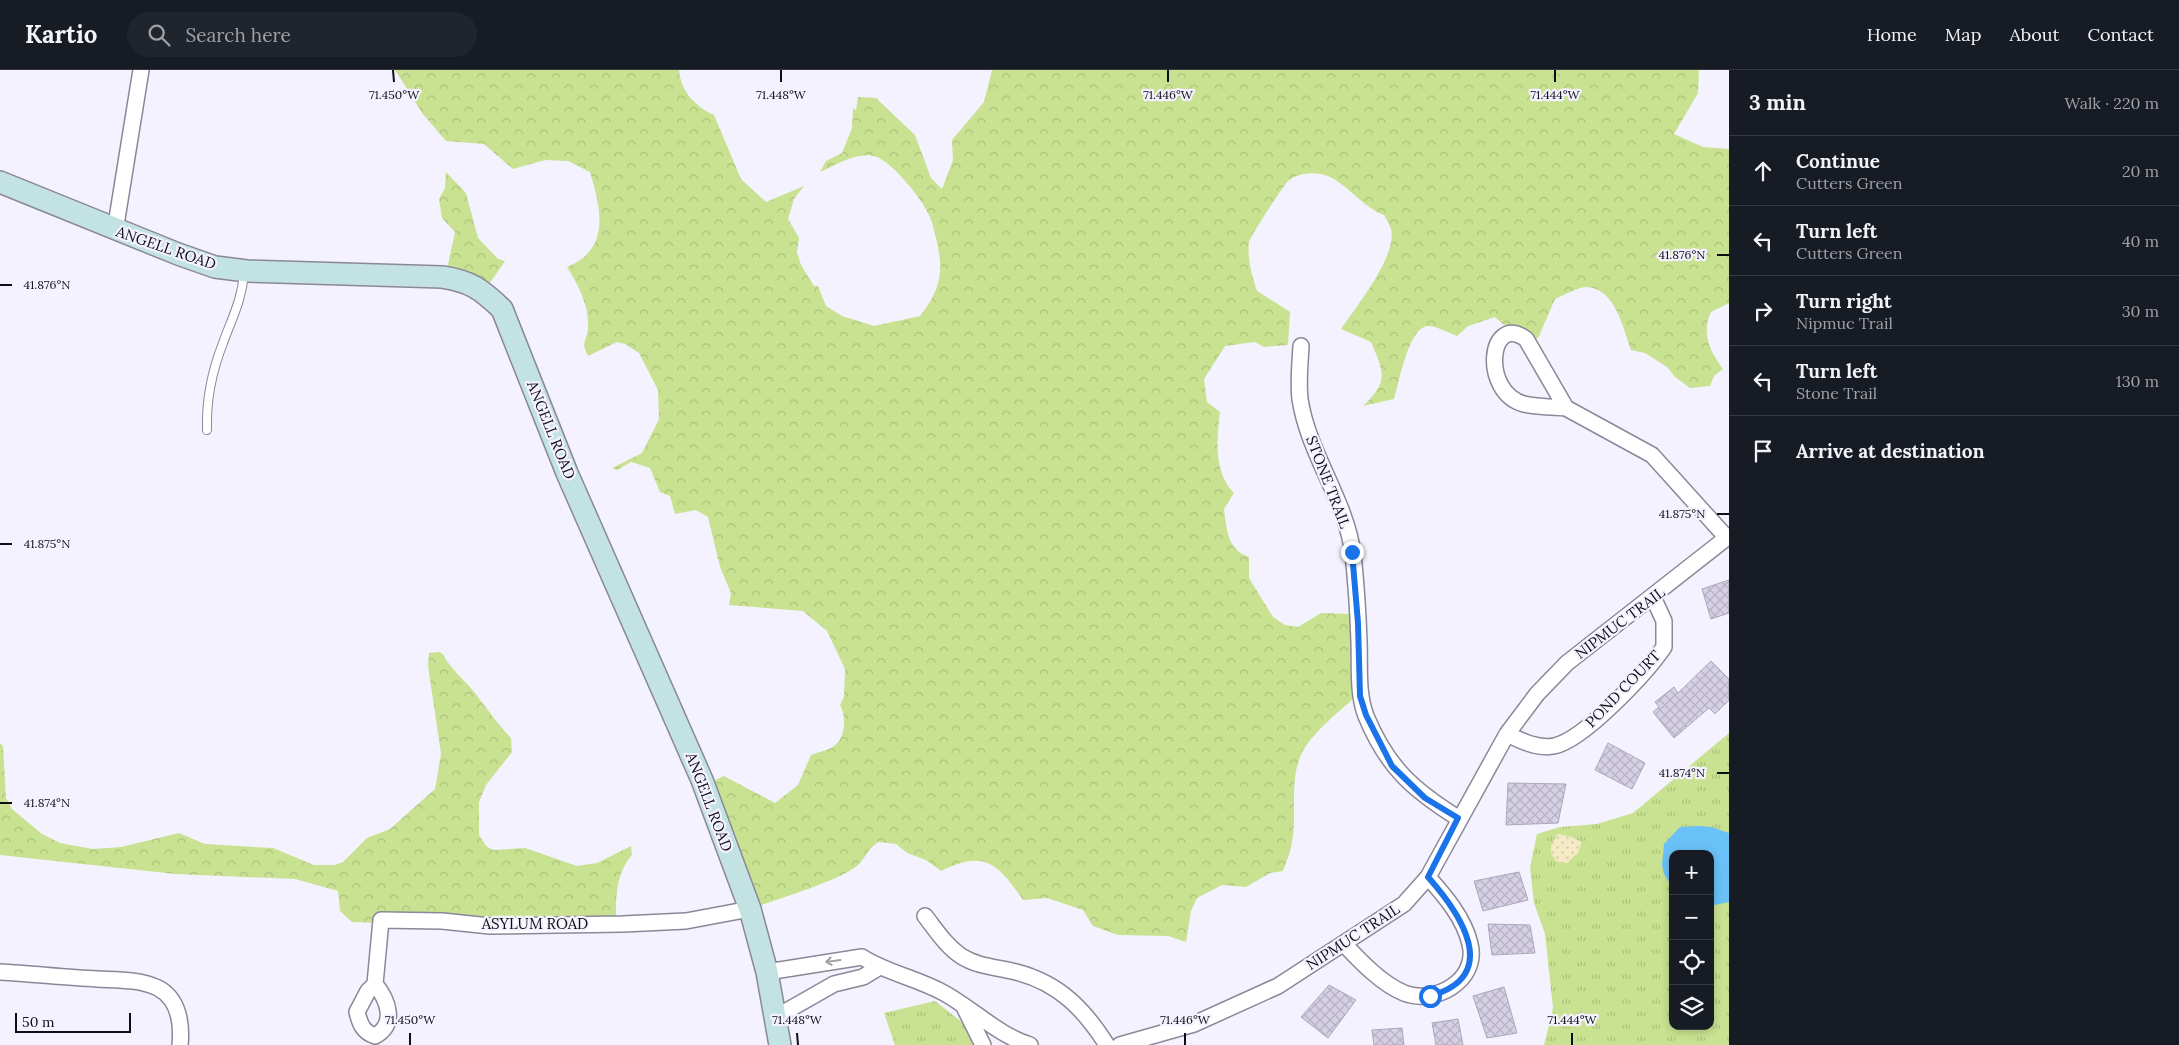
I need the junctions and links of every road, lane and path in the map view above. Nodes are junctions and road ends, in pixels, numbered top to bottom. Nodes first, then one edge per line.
1 (141, 70) edge
2 (0, 182) edge
3 (115, 231) junction
4 (245, 271) junction
5 (1301, 346) dead end
6 (1566, 408) junction
7 (207, 430) dead end
8 (1728, 537) edge
9 (1653, 597) junction
10 (1506, 734) junction
11 (1458, 818) junction
12 (1428, 877) junction
13 (750, 909) junction
14 (925, 916) dead end
15 (1345, 945) junction
16 (878, 968) junction
17 (0, 972) edge
18 (767, 972) junction
19 (375, 984) dead end
20 (964, 1008) junction
21 (776, 1018) junction
22 (1026, 1044) edge
23 (180, 1045) edge
24 (780, 1045) edge
25 (983, 1045) edge
26 (1107, 1045) edge
27 (1120, 1045) edge

1 - 3 street
2 - 3 street, ANGELL ROAD
3 - 4 street, ANGELL ROAD
4 - 7 lane
4 - 13 street, ANGELL ROAD
5 - 11 street, STONE TRAIL
6 - 6 street
6 - 8 street
8 - 9 street, NIPMUC TRAIL
9 - 10 street, NIPMUC TRAIL
9 - 10 street, POND COURT
10 - 11 street, NIPMUC TRAIL
11 - 12 street, NIPMUC TRAIL
12 - 15 street, NIPMUC TRAIL
12 - 15 street
13 - 18 street, ANGELL ROAD
13 - 19 street, ASYLUM ROAD
14 - 26 street
15 - 27 street, NIPMUC TRAIL
16 -> 18 street
16 - 20 street
16 - 21 street
17 - 23 street
18 - 21 street, ANGELL ROAD
20 - 22 street
20 - 25 street
21 - 24 street, ANGELL ROAD

